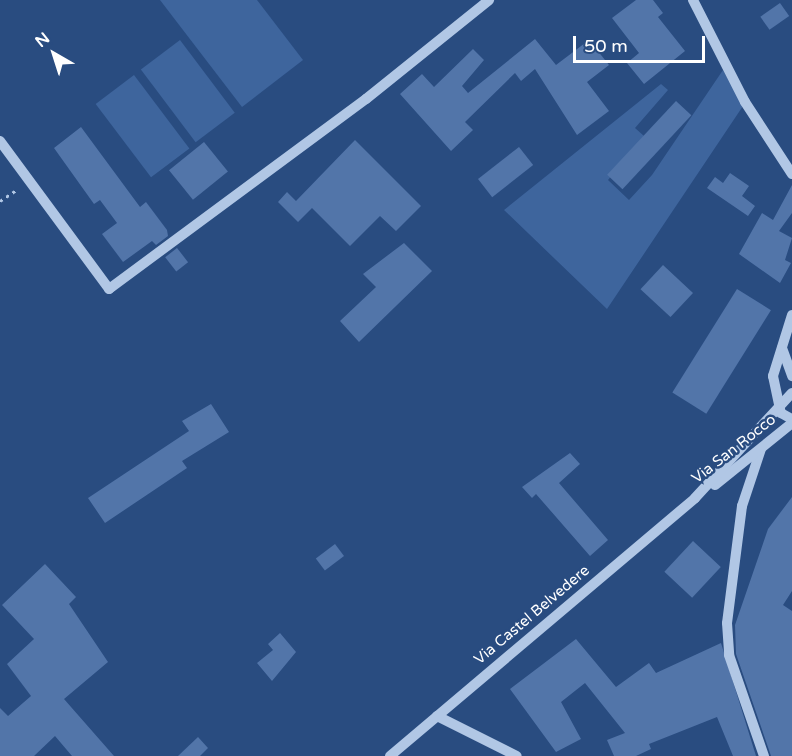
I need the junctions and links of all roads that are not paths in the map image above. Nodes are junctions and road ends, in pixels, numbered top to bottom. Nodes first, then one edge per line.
1 (489, 0) edge
2 (693, 0) edge
3 (0, 141) edge
4 (792, 174) edge
5 (792, 315) edge
6 (782, 348) junction
7 (792, 376) edge
8 (792, 393) edge
9 (779, 408) junction
10 (792, 421) edge
11 (761, 449) junction
12 (695, 498) junction
13 (436, 716) junction
14 (390, 756) edge
15 (517, 756) edge
16 (764, 756) edge

1 - 3 street
2 - 4 street
5 - 6 street
6 - 7 street
6 - 9 street
8 - 9 street
9 - 10 street
9 - 12 street
10 - 11 street, Via San Rocco
11 - 12 street, Via San Rocco
11 - 16 street
12 - 13 street, Via Castel Belvedere
13 - 14 street, Via Castel Belvedere
13 - 15 street

